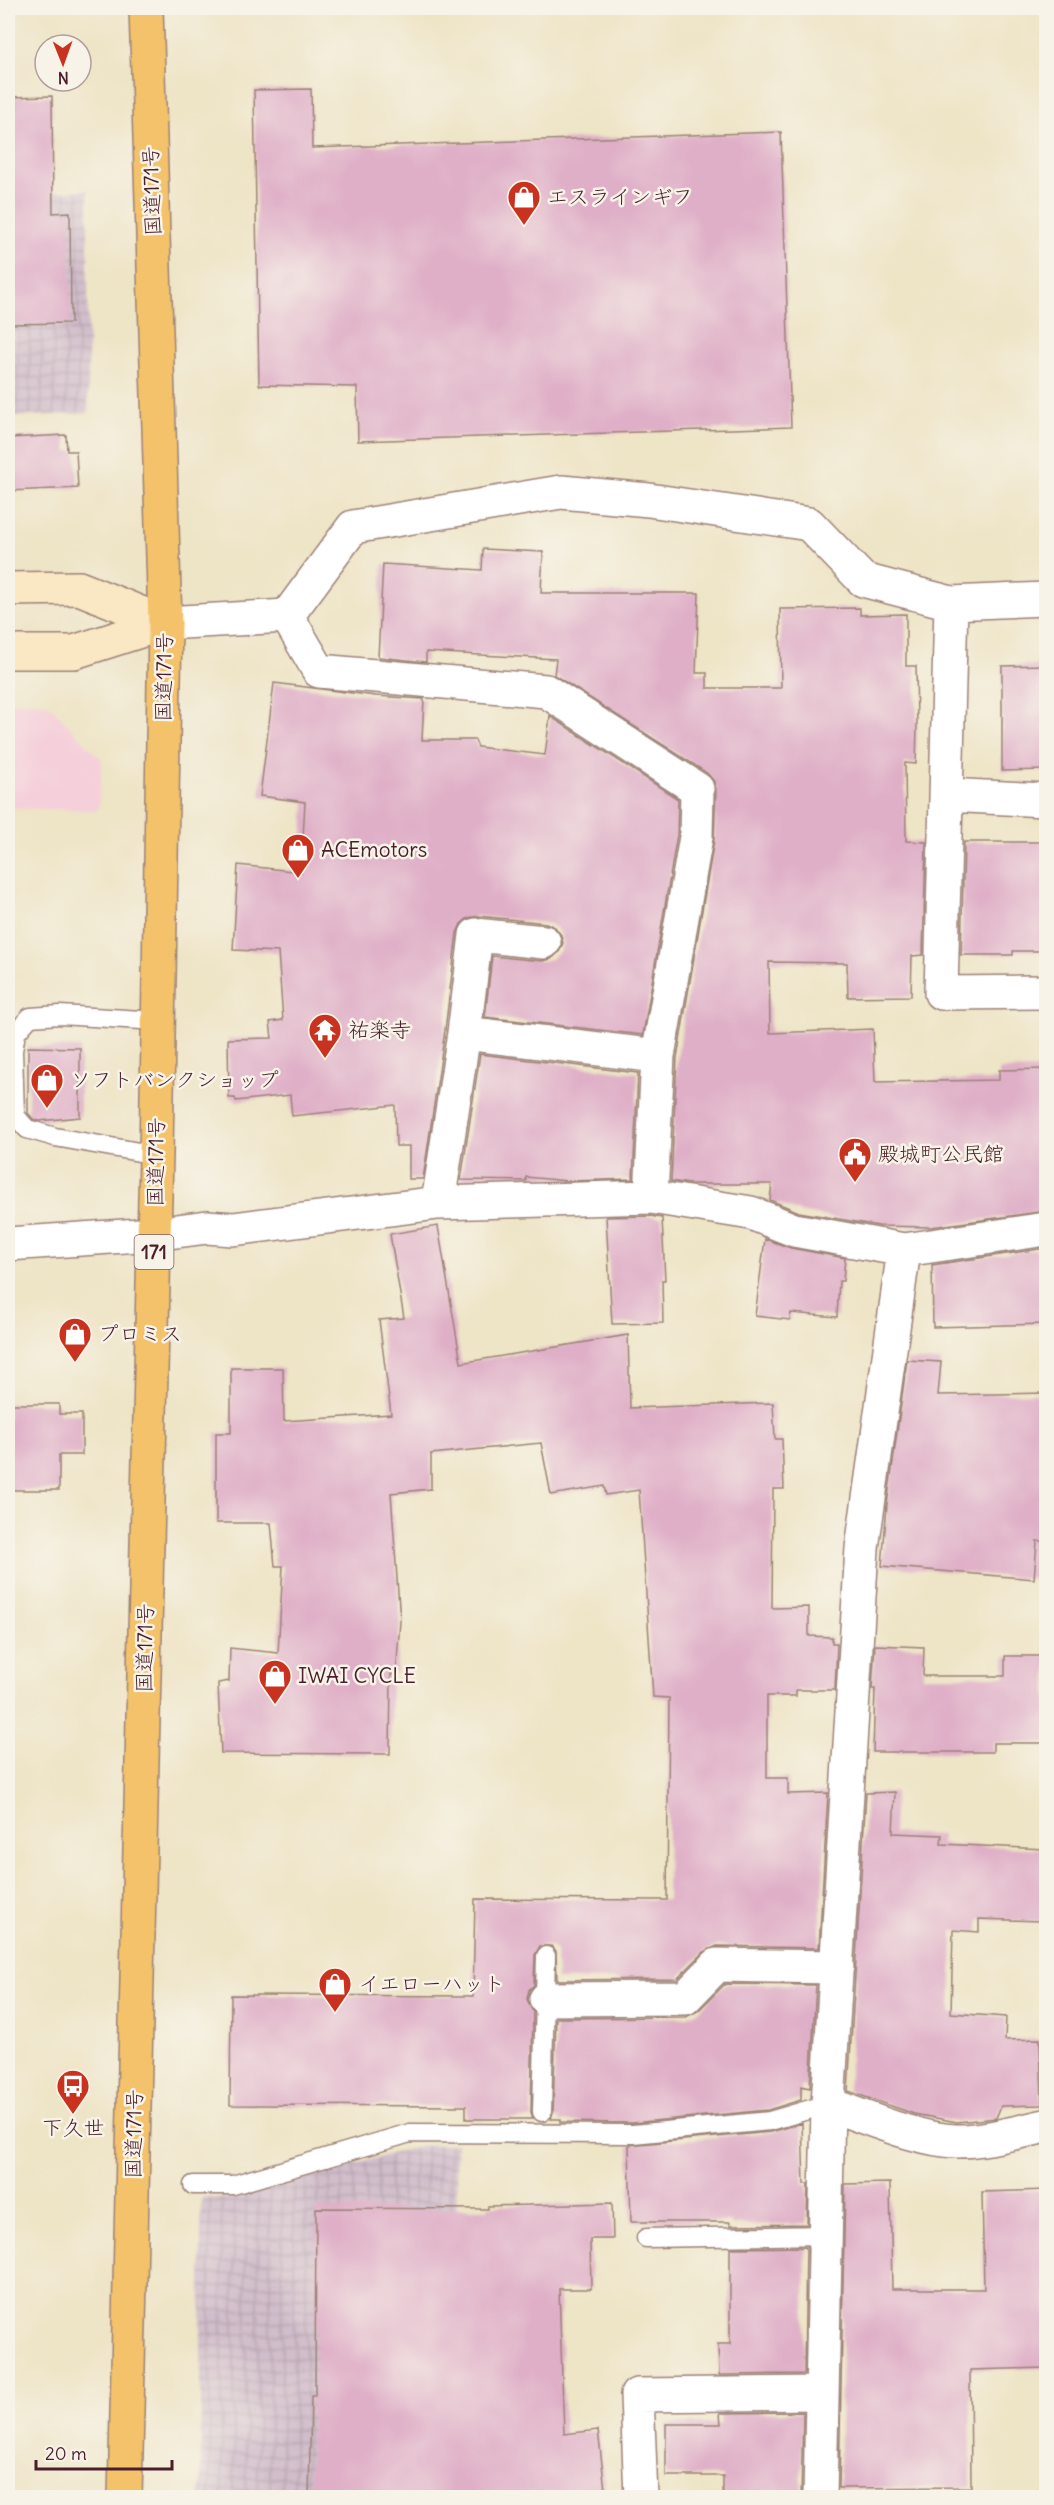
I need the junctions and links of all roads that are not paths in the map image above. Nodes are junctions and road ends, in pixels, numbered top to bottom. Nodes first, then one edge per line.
1 (146, 8) edge
2 (8, 589) edge
3 (1047, 599) edge
4 (951, 603) junction
5 (287, 616) junction
6 (165, 623) junction
7 (8, 652) edge
8 (946, 795) junction
9 (1047, 800) edge
10 (544, 942) dead end
11 (1047, 992) edge
12 (158, 1020) junction
13 (464, 1033) junction
14 (658, 1056) junction
15 (156, 1155) junction
16 (651, 1197) junction
17 (438, 1203) junction
18 (1047, 1229) edge
19 (154, 1234) junction
20 (8, 1244) edge
21 (904, 1250) junction
22 (546, 1956) dead end
23 (837, 1967) junction
24 (546, 1999) junction
25 (828, 2104) junction
26 (542, 2112) dead end
27 (1047, 2126) edge
28 (193, 2185) dead end
29 (825, 2235) junction
30 (646, 2238) dead end
31 (822, 2393) junction
32 (125, 2498) edge
33 (641, 2498) edge
34 (820, 2498) edge

1 - 6 highway, 国道171号 / 171
2 - 6 street
3 - 4 street
4 - 5 street
4 - 8 street
5 - 6 street
5 - 14 street
6 - 7 street
6 - 12 highway, 国道171号 / 171
8 - 9 street
8 - 11 street
10 - 13 street
12 - 15 highway, 国道171号 / 171
12 - 15 lane
13 - 14 street
13 - 17 street
14 - 16 street
15 - 19 highway, 国道171号 / 171
16 - 17 street
16 - 21 street
17 - 19 street
18 - 21 street
19 - 20 street
19 - 32 highway, 国道171号 / 171
21 - 23 street
22 - 24 lane
23 - 24 street
23 - 25 street
24 - 26 lane
25 - 27 street
25 - 28 lane
25 - 29 street
29 - 30 lane
29 - 31 street
31 - 33 street
31 - 34 street

